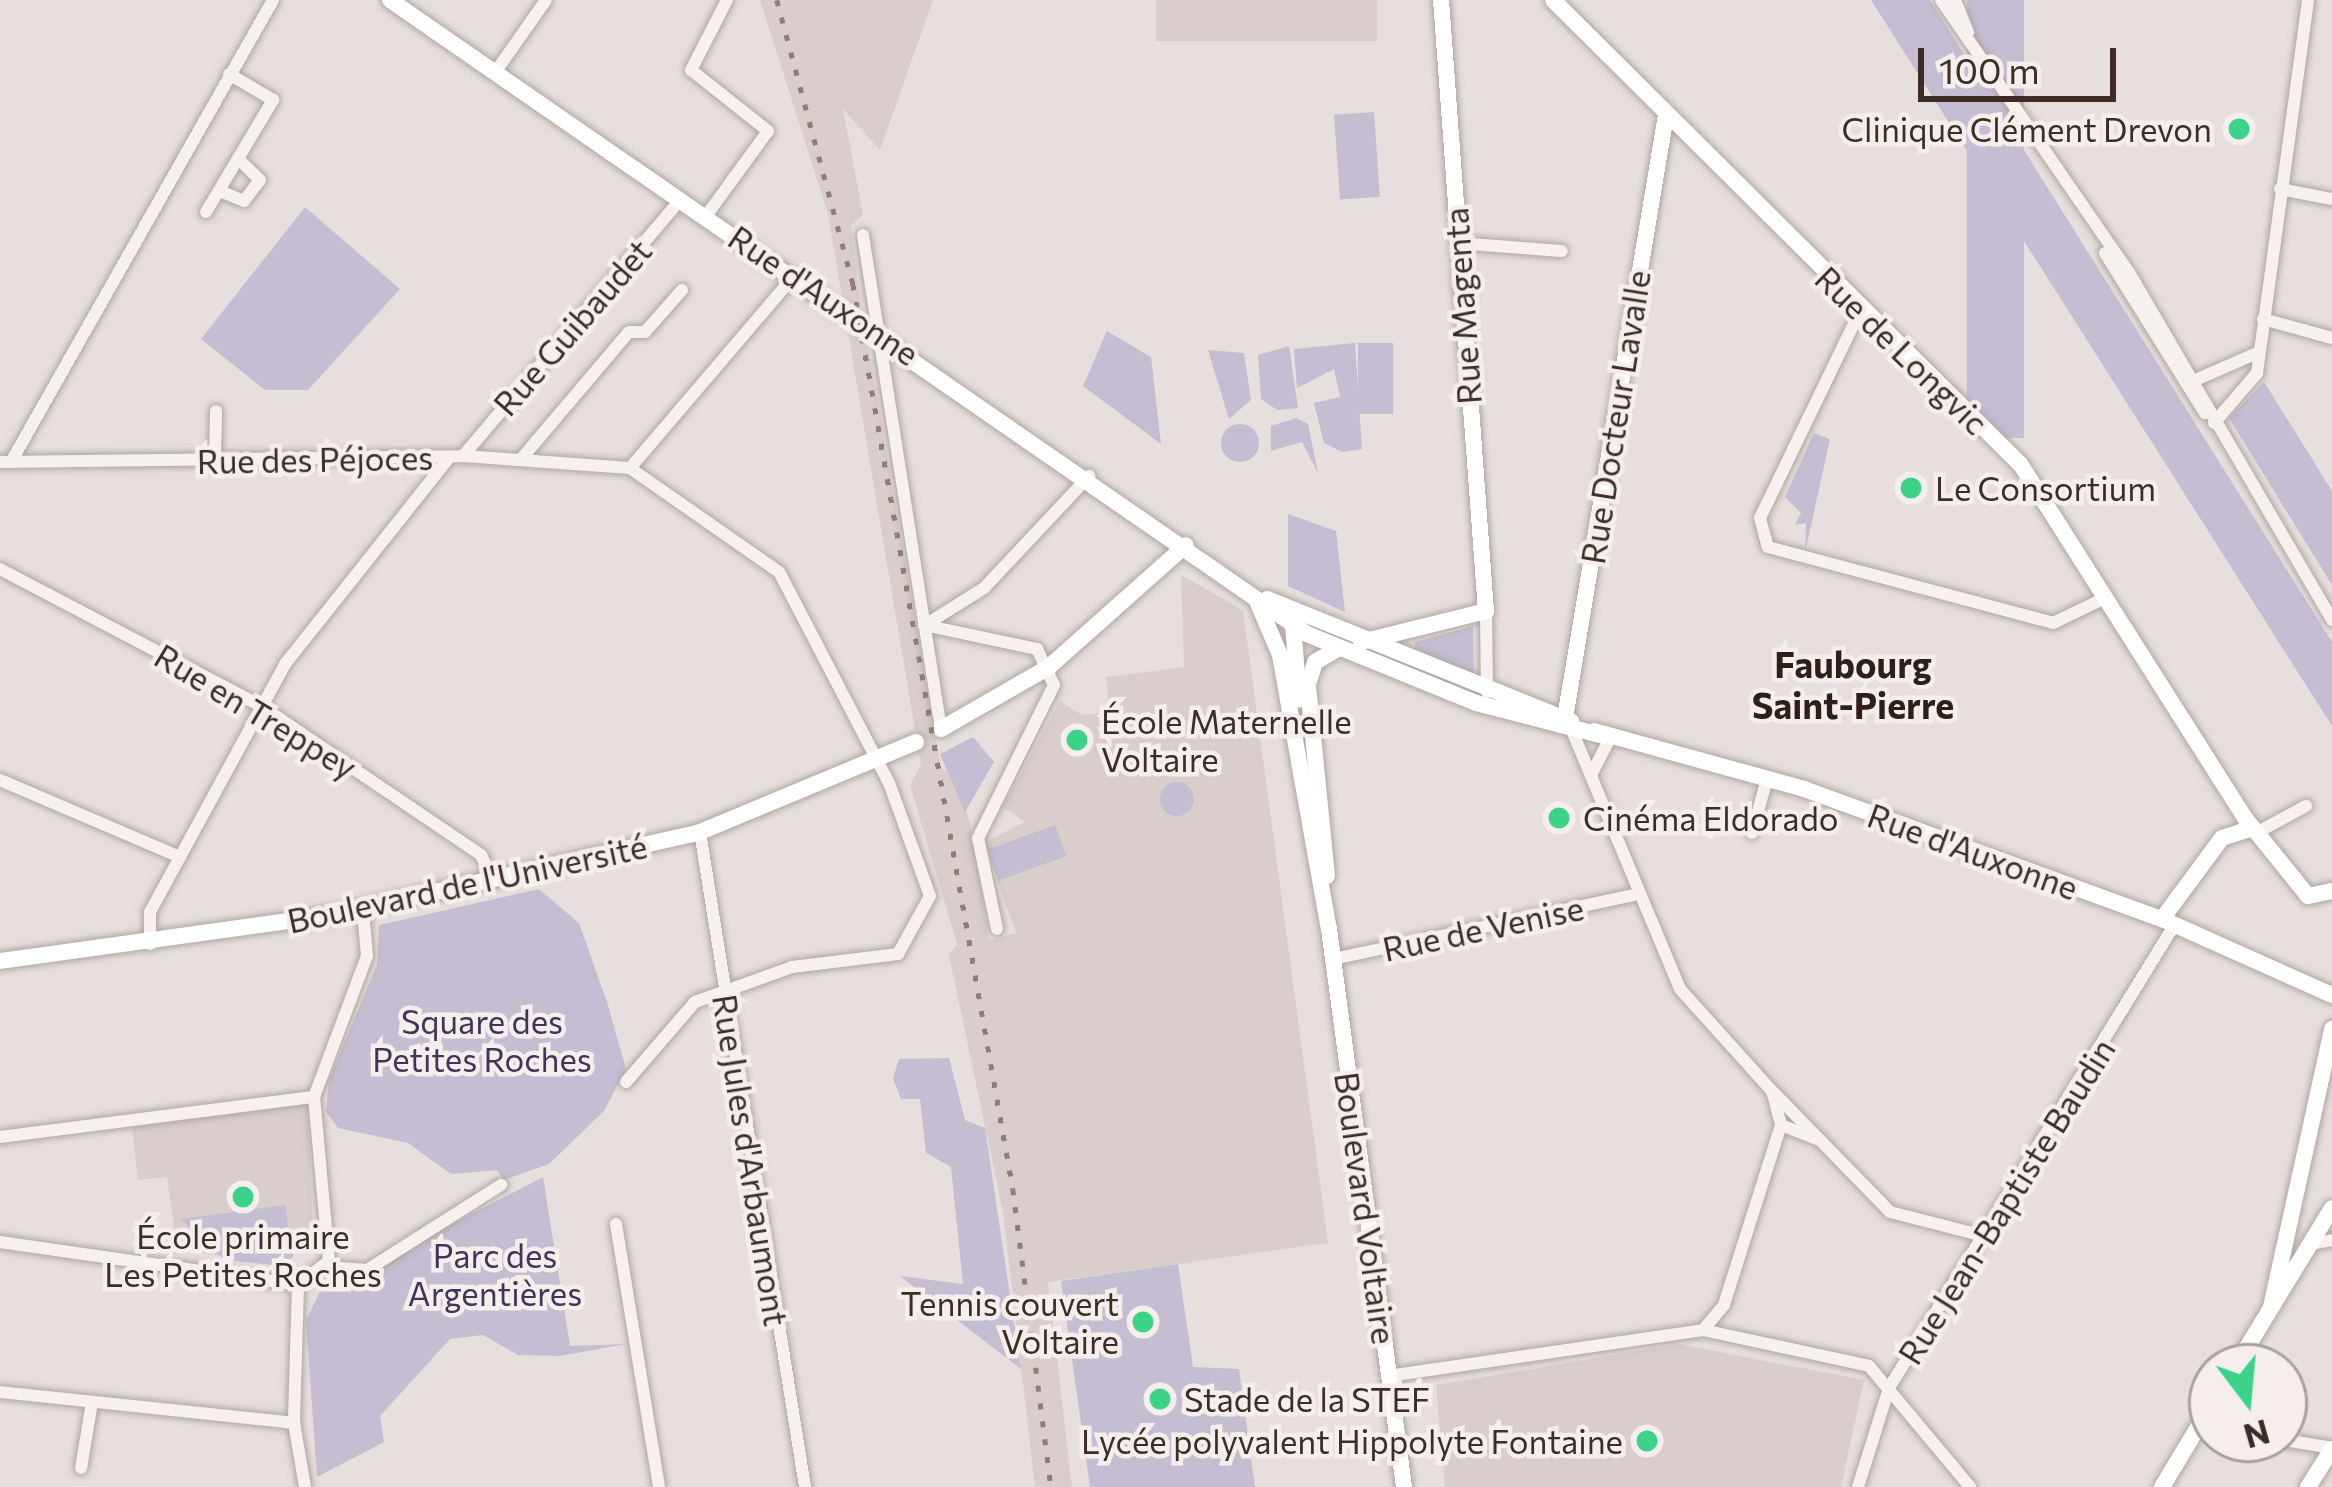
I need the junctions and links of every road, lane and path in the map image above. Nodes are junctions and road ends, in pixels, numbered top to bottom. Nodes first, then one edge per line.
1 (273, 0) edge
2 (390, 0) edge
3 (546, 0) edge
4 (727, 0) edge
5 (1441, 0) edge
6 (1552, 0) edge
7 (1940, 0) edge
8 (1955, 0) edge
9 (2308, 0) edge
10 (1968, 33) junction
11 (229, 74) junction
12 (494, 74) junction
13 (1666, 116) junction
14 (240, 161) junction
15 (2281, 189) junction
16 (222, 192) junction
17 (681, 199) junction
18 (2332, 199) edge
19 (206, 212) dead end
20 (706, 216) junction
21 (863, 236) dead end
22 (1457, 243) junction
23 (1562, 250) dead end
24 (794, 276) junction
25 (682, 290) dead end
26 (1861, 308) junction
27 (2263, 319) junction
28 (874, 327) junction
29 (2332, 338) edge
30 (2257, 353) junction
31 (2189, 383) junction
32 (216, 411) dead end
33 (2214, 423) junction
34 (456, 457) junction
35 (522, 458) junction
36 (215, 460) junction
37 (5, 462) edge
38 (630, 468) junction
39 (1090, 476) junction
40 (1186, 545) junction
41 (0, 569) edge
42 (1253, 595) junction
43 (2105, 598) junction
44 (1283, 604) junction
45 (2328, 606) edge
46 (1486, 611) junction
47 (2332, 620) edge
48 (924, 626) junction
49 (1421, 629) junction
50 (1300, 632) junction
51 (1338, 639) junction
52 (1361, 642) junction
53 (1280, 656) junction
54 (1403, 667) junction
55 (1049, 668) junction
56 (1487, 693) junction
57 (261, 706) junction
58 (1569, 725) junction
59 (940, 729) joint
60 (1607, 737) junction
61 (916, 742) dead end
62 (876, 763) junction
63 (1591, 775) junction
64 (0, 779) edge
65 (1767, 779) junction
66 (2306, 806) dead end
67 (1320, 807) junction
68 (2254, 830) junction
69 (700, 832) junction
70 (1752, 833) dead end
71 (180, 857) junction
72 (492, 879) junction
73 (2332, 891) edge
74 (1633, 895) junction
75 (363, 910) junction
76 (2168, 921) junction
77 (997, 928) dead end
78 (1329, 929) junction
79 (150, 944) junction
80 (1333, 959) junction
81 (0, 961) edge
82 (723, 987) junction
83 (2332, 995) edge
84 (2332, 1029) edge
85 (626, 1082) dead end
86 (1772, 1091) junction
87 (314, 1097) junction
88 (1781, 1125) junction
89 (0, 1137) edge
90 (1826, 1143) junction
91 (501, 1185) dead end
92 (2295, 1203) junction
93 (2328, 1214) edge
94 (616, 1224) dead end
95 (1984, 1236) junction
96 (2332, 1240) edge
97 (0, 1242) edge
98 (2310, 1244) junction
99 (325, 1267) junction
100 (298, 1285) junction
101 (1724, 1305) junction
102 (2271, 1307) junction
103 (1702, 1330) junction
104 (1734, 1336) junction
105 (2249, 1343) edge
106 (1388, 1376) junction
107 (1889, 1388) junction
108 (0, 1392) edge
109 (91, 1408) junction
110 (294, 1423) junction
111 (2332, 1449) edge
112 (2188, 1452) edge
113 (81, 1468) dead end
114 (305, 1487) edge
115 (659, 1487) edge
116 (805, 1487) edge
117 (1405, 1487) edge
118 (1858, 1487) edge
119 (1970, 1487) edge
120 (2162, 1487) edge
121 (2308, 1487) edge

1 - 11 street
2 - 12 main road, Rue d'Auxonne
3 - 12 street
4 - 20 street
5 - 22 main road, Rue Magenta
6 - 13 main road, Rue de Longvic
7 - 10 street
8 - 10 street
9 - 15 street
10 - 31 street
11 - 14 street
11 - 37 street
12 - 17 main road, Rue d'Auxonne
13 - 26 main road, Rue de Longvic
13 - 58 main road, Rue Docteur Lavalle
14 - 16 street
14 - 16 street
15 - 18 street
15 - 27 street
16 - 19 street
17 - 20 main road, Rue d'Auxonne
17 - 34 street, Rue Guibaudet
20 - 24 main road, Rue d'Auxonne
21 - 28 street
22 - 23 street
22 - 46 main road, Rue Magenta
24 - 28 main road, Rue d'Auxonne
24 - 38 street
25 - 35 street
26 - 43 main road, Rue de Longvic
26 - 43 street
27 - 29 street
27 - 30 street
28 - 39 main road, Rue d'Auxonne
28 - 48 street
30 - 31 street
30 - 33 street
31 - 33 street
32 - 36 street
33 - 45 street
34 - 35 street, Rue des Péjoces
34 - 36 street, Rue des Péjoces
34 - 57 street, Rue Guibaudet
35 - 38 street, Rue des Péjoces
36 - 37 street, Rue des Péjoces
38 - 62 street
39 - 40 main road, Rue d'Auxonne
39 - 48 street
40 - 42 main road, Rue d'Auxonne
40 - 55 main road
41 - 57 street, Rue en Treppey
42 - 44 main road, Rue d'Auxonne
42 - 50 main road, Rue d'Auxonne
42 - 53 main road, Boulevard Voltaire
43 - 68 main road, Rue de Longvic
44 - 50 main road, Boulevard Voltaire
44 - 51 main road, Rue d'Auxonne
45 - 47 street
46 - 49 main road
46 - 56 street
48 - 55 street
48 - 59 street
49 - 52 main road
49 - 54 main road
50 - 51 main road, Rue d'Auxonne
50 - 53 main road
50 - 67 main road, Boulevard Voltaire
51 - 52 main road, Rue d'Auxonne
51 - 54 main road, Rue d'Auxonne
51 - 67 main road, Boulevard Voltaire
52 - 54 main road, Rue d'Auxonne
53 - 78 main road, Boulevard Voltaire
54 - 56 main road, Rue d'Auxonne
54 - 58 main road, Rue d'Auxonne
55 - 59 main road
55 - 77 street
56 - 58 main road, Rue d'Auxonne
57 - 71 street, Rue Guibaudet
57 - 72 street, Rue en Treppey
58 - 60 main road, Rue d'Auxonne
58 - 63 street
60 - 63 street
60 - 65 main road, Rue d'Auxonne
61 - 62 main road, Boulevard de l'Université
62 - 69 main road, Boulevard de l'Université
62 - 82 street
63 - 74 street
64 - 71 street
65 - 70 street
65 - 76 main road, Rue d'Auxonne
66 - 68 street
67 - 78 main road, Boulevard Voltaire
68 - 73 main road, Rue de Longvic
68 - 76 main road
69 - 72 main road, Boulevard de l'Université
69 - 82 street, Rue Jules d'Arbaumont
71 - 79 street, Rue Guibaudet
72 - 75 main road, Boulevard de l'Université
74 - 80 street, Rue de Venise
74 - 86 street
75 - 79 main road, Boulevard de l'Université
75 - 87 street
76 - 83 main road, Rue d'Auxonne
76 - 95 street, Rue Jean-Baptiste Baudin
78 - 80 main road, Boulevard Voltaire
79 - 81 main road, Boulevard de l'Université
80 - 106 main road, Boulevard Voltaire
82 - 85 street
82 - 116 street, Rue Jules d'Arbaumont
84 - 92 main road
86 - 88 street
86 - 90 street
87 - 89 street
87 - 99 street
88 - 90 street
88 - 101 street
90 - 95 street
91 - 99 street
92 - 93 main road
92 - 102 main road
93 - 98 main road
94 - 115 street
95 - 107 street, Rue Jean-Baptiste Baudin
96 - 98 street
97 - 100 street
98 - 102 main road
99 - 100 street
100 - 110 street
101 - 103 street
101 - 104 street
102 - 105 main road
103 - 104 street
103 - 106 street
104 - 107 street
106 - 117 main road, Boulevard Voltaire
107 - 118 street, Rue Jean-Baptiste Baudin
107 - 119 street
108 - 109 street
109 - 110 street
109 - 113 street
110 - 114 street
111 - 121 main road
112 - 120 main road

